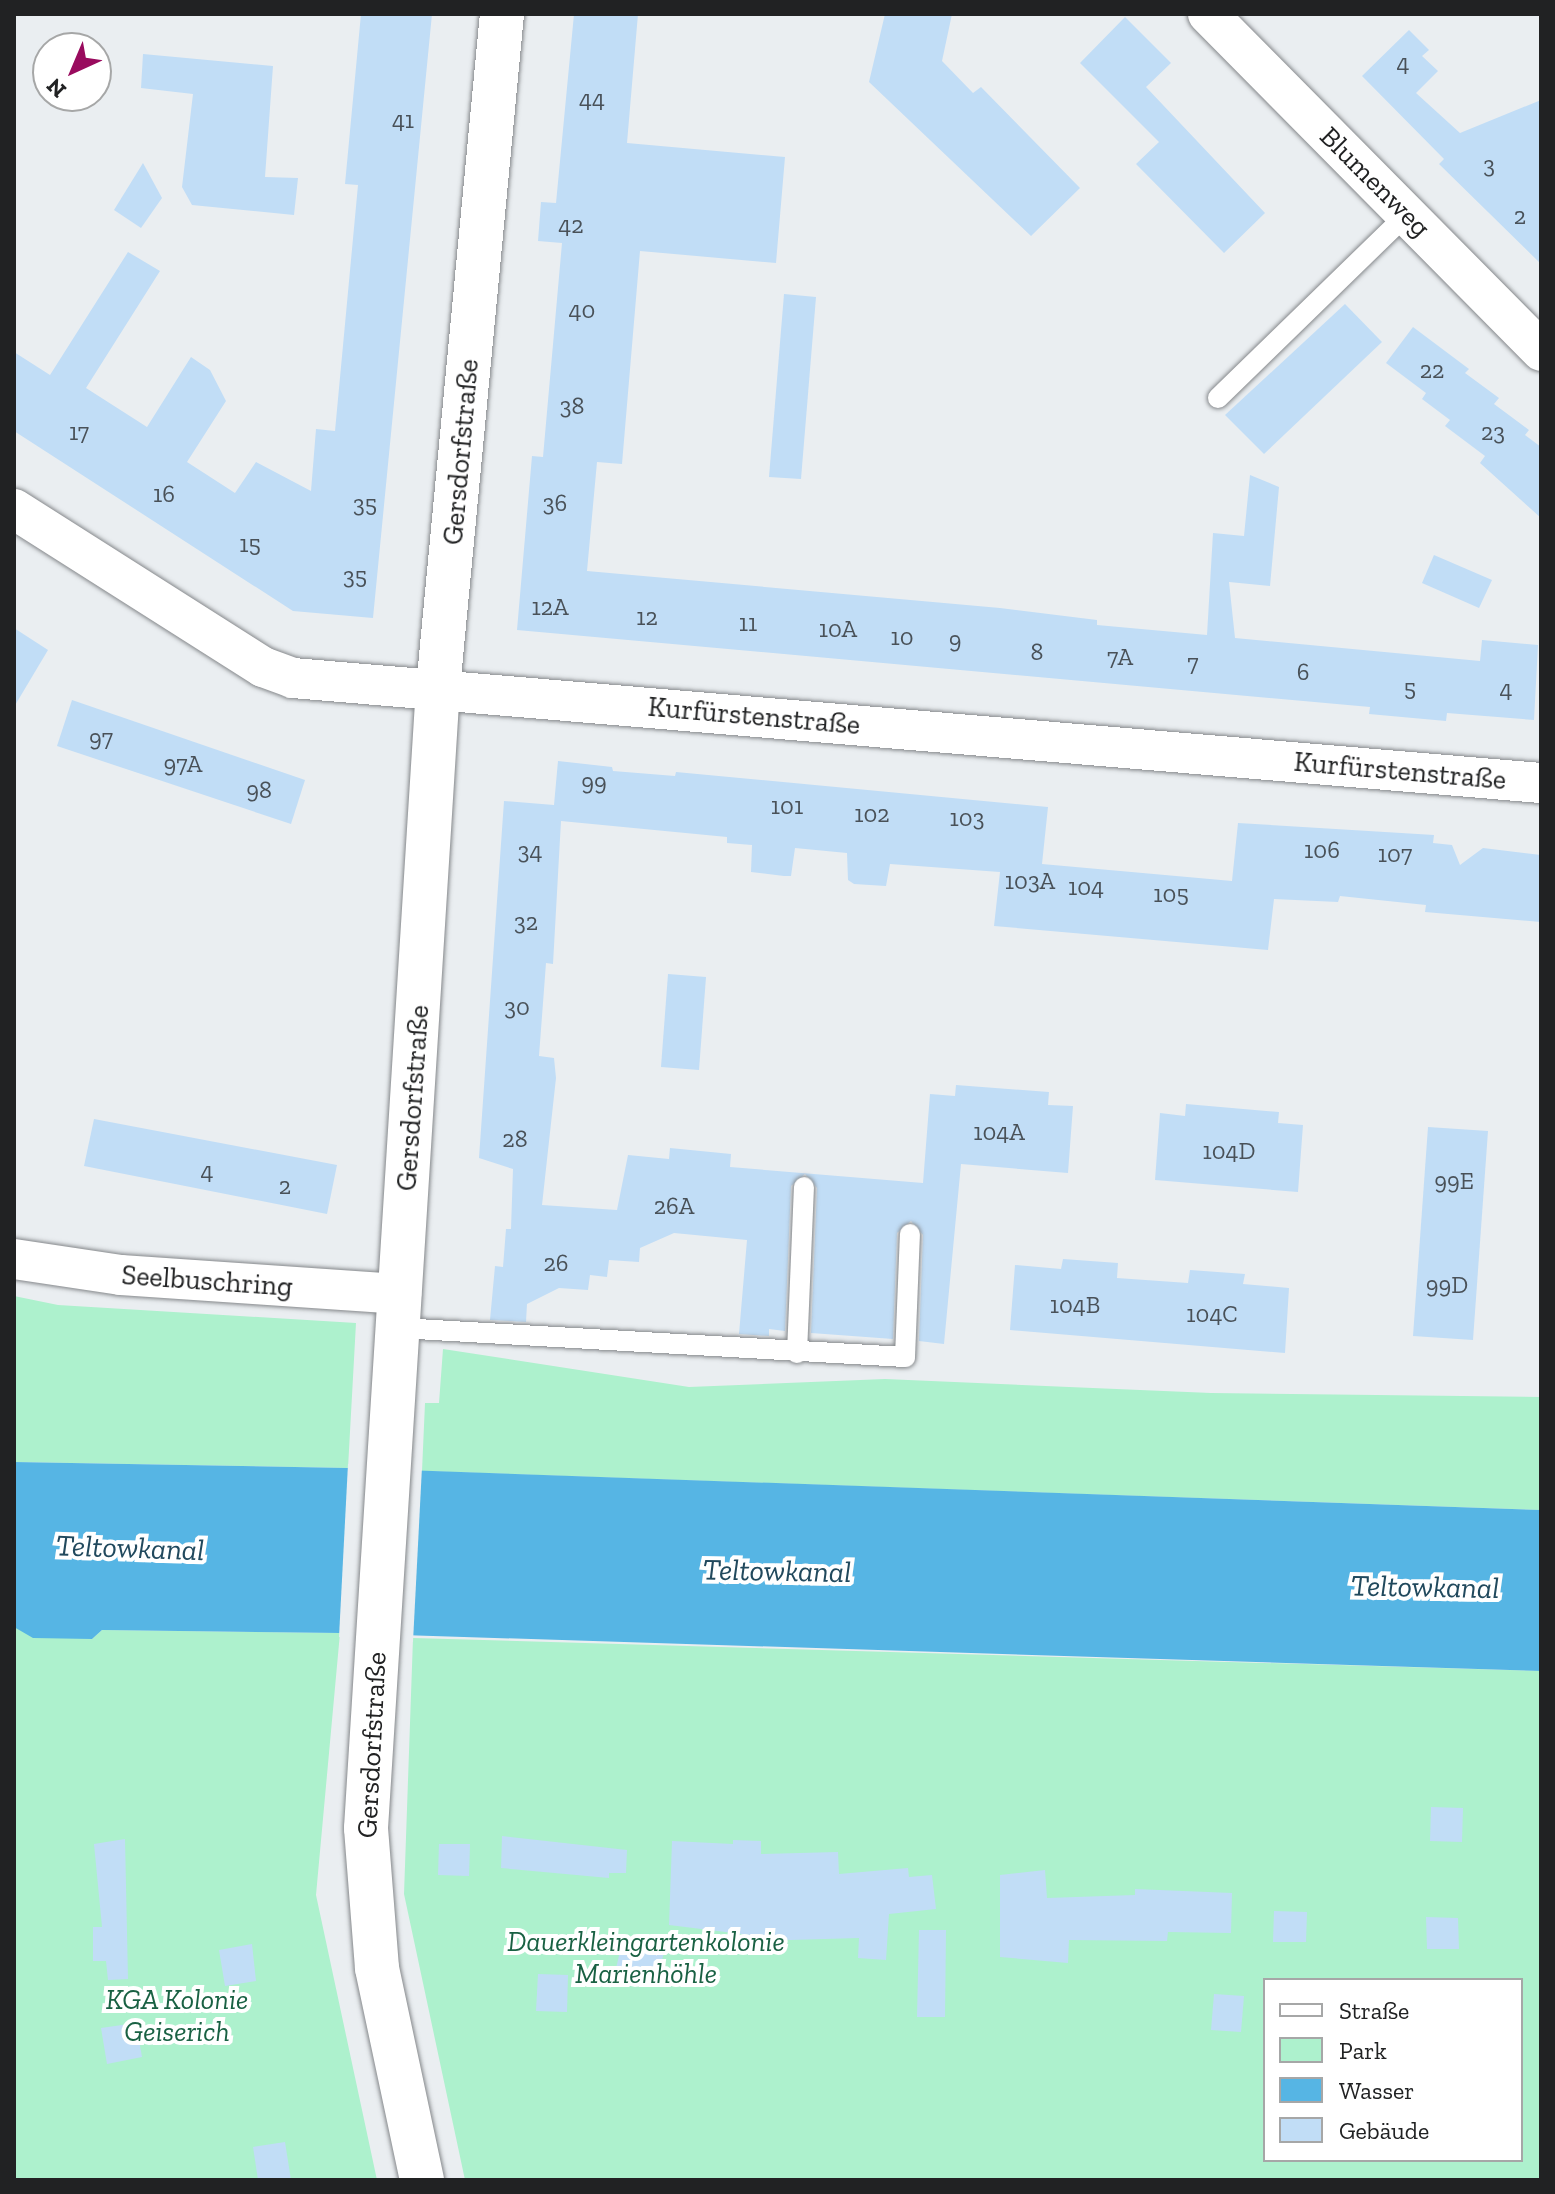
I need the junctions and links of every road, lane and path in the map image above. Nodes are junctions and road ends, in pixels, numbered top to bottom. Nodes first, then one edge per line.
1 (502, 14) edge
2 (1208, 14) edge
3 (1407, 214) junction
4 (1541, 351) edge
5 (1218, 398) dead end
6 (14, 509) edge
7 (438, 688) junction
8 (1541, 783) edge
9 (804, 1187) dead end
10 (910, 1234) dead end
11 (14, 1259) edge
12 (400, 1311) junction
13 (797, 1353) junction
14 (422, 2180) edge

1 - 7 street, Gersdorfstraße
2 - 3 street, Blumenweg
3 - 4 street, Blumenweg
3 - 5 lane
6 - 7 street, Kurfürstenstraße
7 - 8 street, Kurfürstenstraße
7 - 12 street, Gersdorfstraße
9 - 13 lane
10 - 13 lane
11 - 12 street, Seelbuschring
12 - 13 lane
12 - 14 street, Gersdorfstraße

